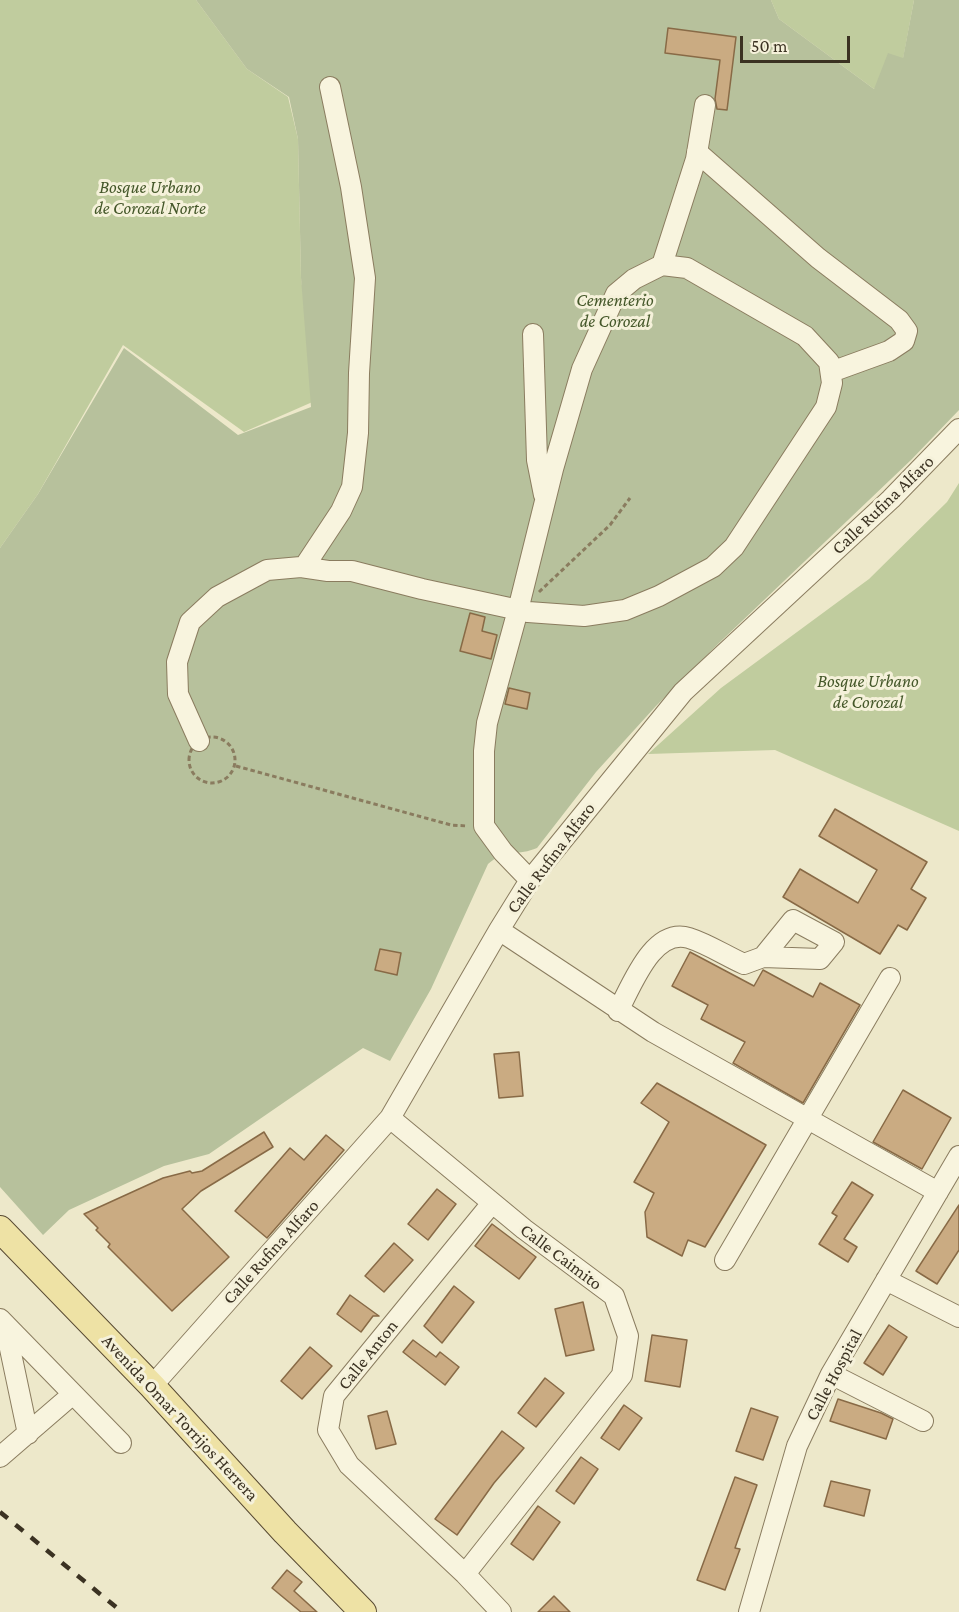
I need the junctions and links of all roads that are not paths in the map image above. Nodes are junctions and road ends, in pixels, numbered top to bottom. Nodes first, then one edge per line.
1 (330, 87) dead end
2 (705, 105) dead end
3 (697, 152) junction
4 (662, 265) junction
5 (532, 334) dead end
6 (831, 372) junction
7 (959, 429) edge
8 (545, 501) junction
9 (304, 567) junction
10 (523, 611) junction
11 (199, 741) road end
12 (530, 880) junction
13 (499, 930) junction
14 (763, 957) dead end
15 (890, 978) dead end
16 (618, 1011) junction
17 (390, 1118) junction
18 (808, 1118) junction
19 (959, 1156) edge
20 (938, 1192) junction
21 (492, 1203) junction
22 (0, 1229) edge
23 (725, 1260) dead end
24 (886, 1280) junction
25 (959, 1317) edge
26 (3, 1322) edge
27 (831, 1374) junction
28 (152, 1386) junction
29 (73, 1394) junction
30 (923, 1421) dead end
31 (28, 1434) junction
32 (121, 1443) dead end
33 (0, 1457) edge
34 (465, 1574) junction
35 (362, 1610) edge
36 (501, 1612) edge
37 (749, 1612) edge

1 - 9 street
2 - 3 street
3 - 4 street
3 - 6 street
4 - 6 street
4 - 8 street
5 - 8 street
6 - 10 street
7 - 12 street, Calle Rufina Alfaro
8 - 10 street
9 - 10 street
9 - 11 street
10 - 12 street
12 - 13 street, Calle Rufina Alfaro
13 - 16 street
13 - 17 street, Calle Rufina Alfaro
14 - 16 street
15 - 18 street
16 - 18 street
17 - 21 street, Calle Caimito
17 - 28 street, Calle Rufina Alfaro
18 - 20 street
18 - 23 street
19 - 20 street, Calle Hospital
20 - 24 street, Calle Hospital
21 - 34 street, Calle Anton
21 - 34 street, Calle Caimito
22 - 28 main road, Avenida Omar Torrijos Herrera
24 - 25 street
24 - 27 street, Calle Hospital
26 - 29 street
26 - 31 street
27 - 30 street
27 - 37 street, Calle Hospital
28 - 35 main road, Avenida Omar Torrijos Herrera
29 - 31 street
29 - 32 street
31 - 33 street
34 - 36 street, Calle Anton

